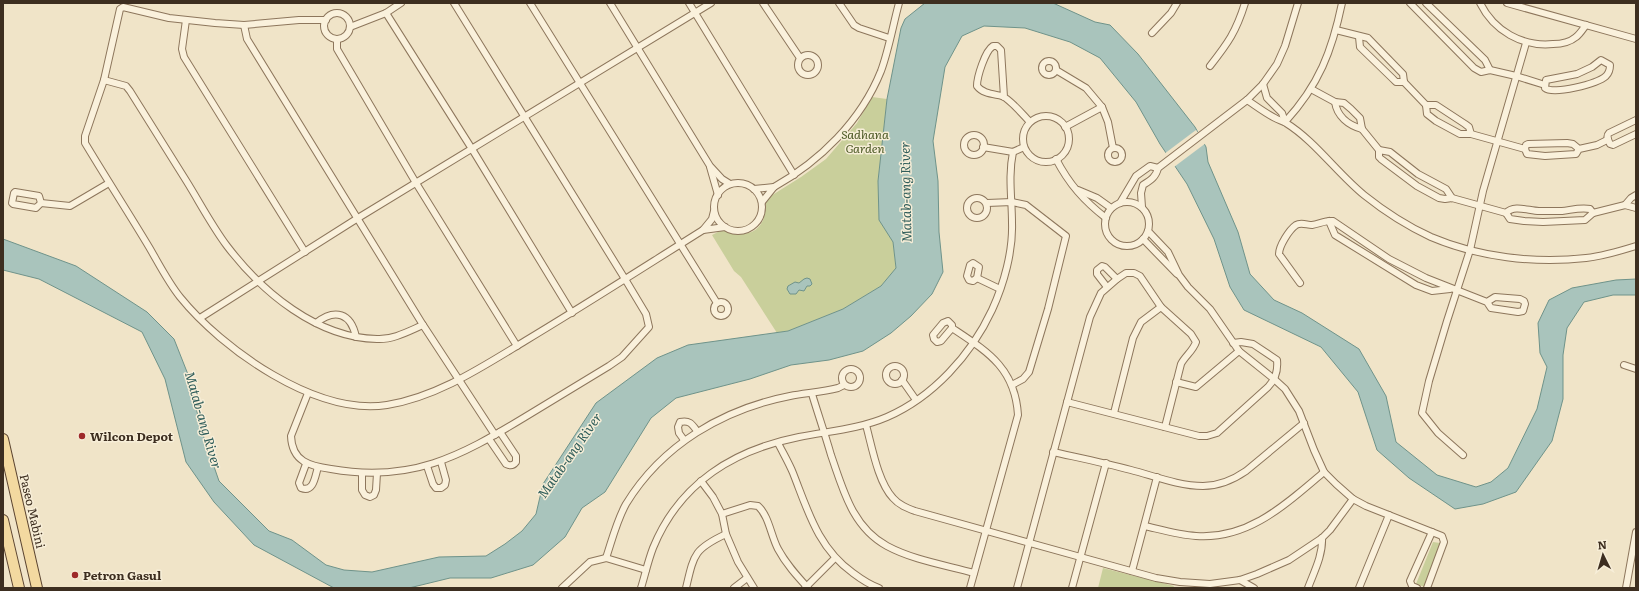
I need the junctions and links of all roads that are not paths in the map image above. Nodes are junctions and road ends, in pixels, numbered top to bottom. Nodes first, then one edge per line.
1 (401, 3) edge
2 (454, 3) edge
3 (530, 3) edge
4 (610, 3) edge
5 (689, 3) edge
6 (711, 3) edge
7 (763, 3) edge
8 (839, 3) edge
9 (899, 3) edge
10 (1177, 3) edge
11 (1244, 3) edge
12 (1298, 3) edge
13 (1342, 3) edge
14 (1410, 3) edge
15 (1426, 3) edge
16 (1480, 3) edge
17 (1507, 3) edge
18 (695, 12) junction
19 (386, 13) junction
20 (186, 20) junction
21 (326, 20) junction
22 (244, 25) junction
23 (1586, 25) junction
24 (350, 27) junction
25 (1336, 30) junction
26 (1152, 33) dead end
27 (1359, 37) junction
28 (889, 38) junction
29 (337, 39) junction
30 (1636, 39) edge
31 (1526, 43) junction
32 (638, 48) junction
33 (800, 58) dead end
34 (1210, 66) dead end
35 (1056, 70) dead end
36 (1490, 70) junction
37 (1516, 76) junction
38 (104, 80) junction
39 (1404, 82) junction
40 (579, 83) junction
41 (1263, 84) junction
42 (1545, 85) junction
43 (1311, 89) junction
44 (1004, 97) junction
45 (1247, 100) junction
46 (1335, 102) junction
47 (1426, 105) junction
48 (1102, 107) junction
49 (525, 116) junction
50 (1636, 120) edge
51 (1030, 122) junction
52 (1285, 122) junction
53 (1065, 127) junction
54 (1362, 128) junction
55 (1471, 134) junction
56 (1636, 134) edge
57 (1607, 140) junction
58 (1498, 141) junction
59 (983, 147) dead end
60 (1024, 147) junction
61 (1113, 148) dead end
62 (472, 149) junction
63 (1525, 149) junction
64 (1579, 149) junction
65 (1379, 150) junction
66 (1013, 152) junction
67 (1056, 159) junction
68 (710, 166) junction
69 (1158, 168) junction
70 (794, 175) junction
71 (109, 183) junction
72 (416, 183) junction
73 (730, 184) junction
74 (774, 187) junction
75 (754, 189) junction
76 (1078, 190) junction
77 (718, 195) junction
78 (1636, 195) edge
79 (1452, 198) junction
80 (762, 202) junction
81 (1012, 202) junction
82 (41, 203) junction
83 (987, 203) dead end
84 (1120, 203) junction
85 (1625, 205) junction
86 (1479, 206) junction
87 (1142, 207) junction
88 (1111, 208) junction
89 (1636, 208) edge
90 (714, 211) junction
91 (1506, 213) junction
92 (1593, 213) junction
93 (358, 218) junction
94 (1106, 218) junction
95 (1329, 221) junction
96 (725, 227) junction
97 (703, 230) junction
98 (1148, 231) junction
99 (1143, 240) junction
100 (680, 245) junction
101 (1636, 246) edge
102 (1470, 250) junction
103 (305, 252) junction
104 (1179, 275) junction
105 (977, 278) dead end
106 (625, 279) junction
107 (1117, 279) junction
108 (258, 282) junction
109 (1300, 283) dead end
110 (1107, 287) junction
111 (1000, 289) junction
112 (1454, 290) junction
113 (1487, 302) junction
114 (717, 303) dead end
115 (1161, 307) junction
116 (572, 313) junction
117 (200, 318) junction
118 (316, 323) junction
119 (423, 325) junction
120 (952, 328) dead end
121 (356, 337) junction
122 (973, 342) junction
123 (1234, 343) junction
124 (517, 346) junction
125 (1239, 351) junction
126 (1624, 365) dead end
127 (1636, 368) edge
128 (1274, 379) junction
129 (460, 380) junction
130 (902, 380) dead end
131 (1176, 382) junction
132 (844, 385) dead end
133 (1012, 386) junction
134 (308, 393) junction
135 (812, 394) junction
136 (916, 400) junction
137 (1067, 402) junction
138 (1114, 413) junction
139 (1304, 423) junction
140 (866, 425) junction
141 (1165, 427) junction
142 (697, 431) junction
143 (825, 433) junction
144 (495, 436) junction
145 (3, 439) edge
146 (684, 440) junction
147 (778, 442) junction
148 (1054, 452) junction
149 (5, 453) edge
150 (1463, 455) dead end
151 (441, 462) junction
152 (1106, 463) junction
153 (306, 464) junction
154 (427, 466) junction
155 (318, 467) junction
156 (1324, 472) junction
157 (362, 473) junction
158 (376, 473) junction
159 (1157, 477) junction
160 (701, 481) junction
161 (1353, 499) junction
162 (722, 514) junction
163 (1389, 515) junction
164 (3, 520) edge
165 (1145, 526) junction
166 (986, 531) junction
167 (1432, 532) junction
168 (1636, 532) edge
169 (726, 534) junction
170 (1322, 538) junction
171 (1029, 542) junction
172 (1081, 557) junction
173 (606, 558) junction
174 (835, 558) junction
175 (646, 570) junction
176 (1132, 571) junction
177 (974, 573) junction
178 (747, 578) junction
179 (1240, 580) junction
180 (1179, 585) edge
181 (807, 587) edge
182 (19, 588) edge
183 (37, 588) edge
184 (562, 588) edge
185 (641, 588) edge
186 (686, 588) edge
187 (734, 588) edge
188 (754, 588) edge
189 (879, 588) edge
190 (970, 588) edge
191 (1017, 588) edge
192 (1072, 588) edge
193 (1254, 588) edge
194 (1308, 588) edge
195 (1359, 588) edge
196 (1417, 588) edge
197 (1427, 588) edge
198 (1626, 588) edge

1 - 19 street
2 - 49 street
3 - 40 street
4 - 32 street
5 - 18 street
6 - 18 street
7 - 33 street
8 - 28 street
9 - 28 street
10 - 26 street
11 - 34 street
12 - 41 street
13 - 25 street
14 - 36 street
15 - 36 street
16 - 31 street
17 - 23 street
18 - 32 street
18 - 70 street
19 - 24 street
19 - 62 street
20 - 22 street
20 - 38 street
20 - 103 street
21 - 22 street
21 - 24 street
21 - 29 street
22 - 93 street
23 - 30 street
23 - 31 street
24 - 29 street
25 - 27 street
25 - 43 street
27 - 39 street
27 - 39 street
28 - 70 street
29 - 72 street
31 - 37 street
32 - 40 street
32 - 68 street
35 - 48 street
36 - 37 street
37 - 42 street
37 - 58 street
38 - 71 street
38 - 108 street
39 - 47 street
40 - 49 street
40 - 100 street
41 - 45 street
41 - 52 street
42 - 42 street
43 - 46 street
43 - 52 street
44 - 44 street
44 - 51 street
45 - 52 street
45 - 69 street
46 - 54 street
46 - 54 street
47 - 55 street
47 - 55 street
48 - 53 street
48 - 61 street
49 - 62 street
49 - 106 street
50 - 57 street
51 - 53 street
51 - 60 street
52 - 102 street
53 - 67 street
54 - 65 street
55 - 58 street
56 - 57 street
57 - 64 street
58 - 63 street
58 - 86 street
59 - 66 street
60 - 66 street
60 - 67 street
62 - 72 street
62 - 116 street
63 - 64 street
63 - 64 street
65 - 79 street
65 - 79 street
66 - 81 street
67 - 76 street
68 - 73 street
68 - 77 street
69 - 84 street
69 - 87 street
70 - 74 street
71 - 82 street
71 - 117 street
72 - 93 street
72 - 124 street
73 - 75 street
73 - 77 street
74 - 75 street
74 - 80 street
75 - 80 street
76 - 88 street
76 - 94 street
77 - 90 street
78 - 85 street
79 - 86 street
80 - 96 street
81 - 83 street
81 - 111 street
81 - 133 street
82 - 82 street
84 - 87 street
84 - 88 street
85 - 89 street
85 - 92 street
86 - 91 street
86 - 102 street
87 - 98 street
88 - 94 street
90 - 96 street
90 - 97 street
91 - 92 street
91 - 92 street
93 - 103 street
93 - 119 street
94 - 99 street
95 - 109 street
95 - 112 street
95 - 112 street
96 - 97 street
97 - 100 street
98 - 99 street
98 - 104 street
99 - 104 street
100 - 106 street
100 - 114 street
101 - 102 street
102 - 112 street
103 - 108 street
104 - 123 street
105 - 111 street
106 - 116 street
106 - 144 street
107 - 110 street
107 - 110 street
107 - 115 street
108 - 117 street
108 - 118 street
110 - 137 street
111 - 122 street
112 - 113 street
112 - 150 street
113 - 113 street
115 - 131 street
115 - 138 street
116 - 124 street
117 - 134 street
118 - 121 street
118 - 121 street
119 - 121 street
119 - 129 street
120 - 122 street
122 - 133 street
122 - 136 street
123 - 125 street
123 - 128 street
124 - 129 street
125 - 128 street
125 - 131 street
126 - 127 street
128 - 139 street
128 - 141 street
129 - 134 street
129 - 144 street
130 - 136 street
131 - 141 street
132 - 135 street
133 - 166 street
134 - 153 street
135 - 142 street
135 - 143 street
136 - 140 street
137 - 138 street
137 - 148 street
138 - 141 street
139 - 156 street
139 - 159 street
140 - 143 street
140 - 166 street
142 - 146 street
142 - 146 street
143 - 147 street
143 - 177 street
144 - 144 street
144 - 151 street
145 - 149 main road, Paseo Mabini
146 - 173 street
147 - 160 street
147 - 174 street
148 - 152 street
148 - 171 street
149 - 183 main road, Paseo Mabini
151 - 154 street
151 - 154 street
152 - 159 street
152 - 172 street
153 - 155 street
153 - 155 street
154 - 158 street
155 - 157 street
156 - 161 street
156 - 165 street
157 - 158 street
157 - 158 street
159 - 165 street
160 - 162 street
160 - 175 street
161 - 163 street
161 - 170 street
162 - 169 street
162 - 181 street
163 - 167 street
163 - 195 street
164 - 182 main road
165 - 176 street
166 - 171 street
166 - 177 street
167 - 196 street
167 - 197 street
168 - 198 street
169 - 178 street
169 - 186 street
170 - 179 street
170 - 194 street
171 - 172 street
171 - 191 street
172 - 176 street
172 - 192 street
173 - 175 street
173 - 184 street
174 - 181 street
174 - 189 street
175 - 185 street
176 - 180 street
177 - 190 street
178 - 187 street
178 - 188 street
179 - 180 street
179 - 193 street

